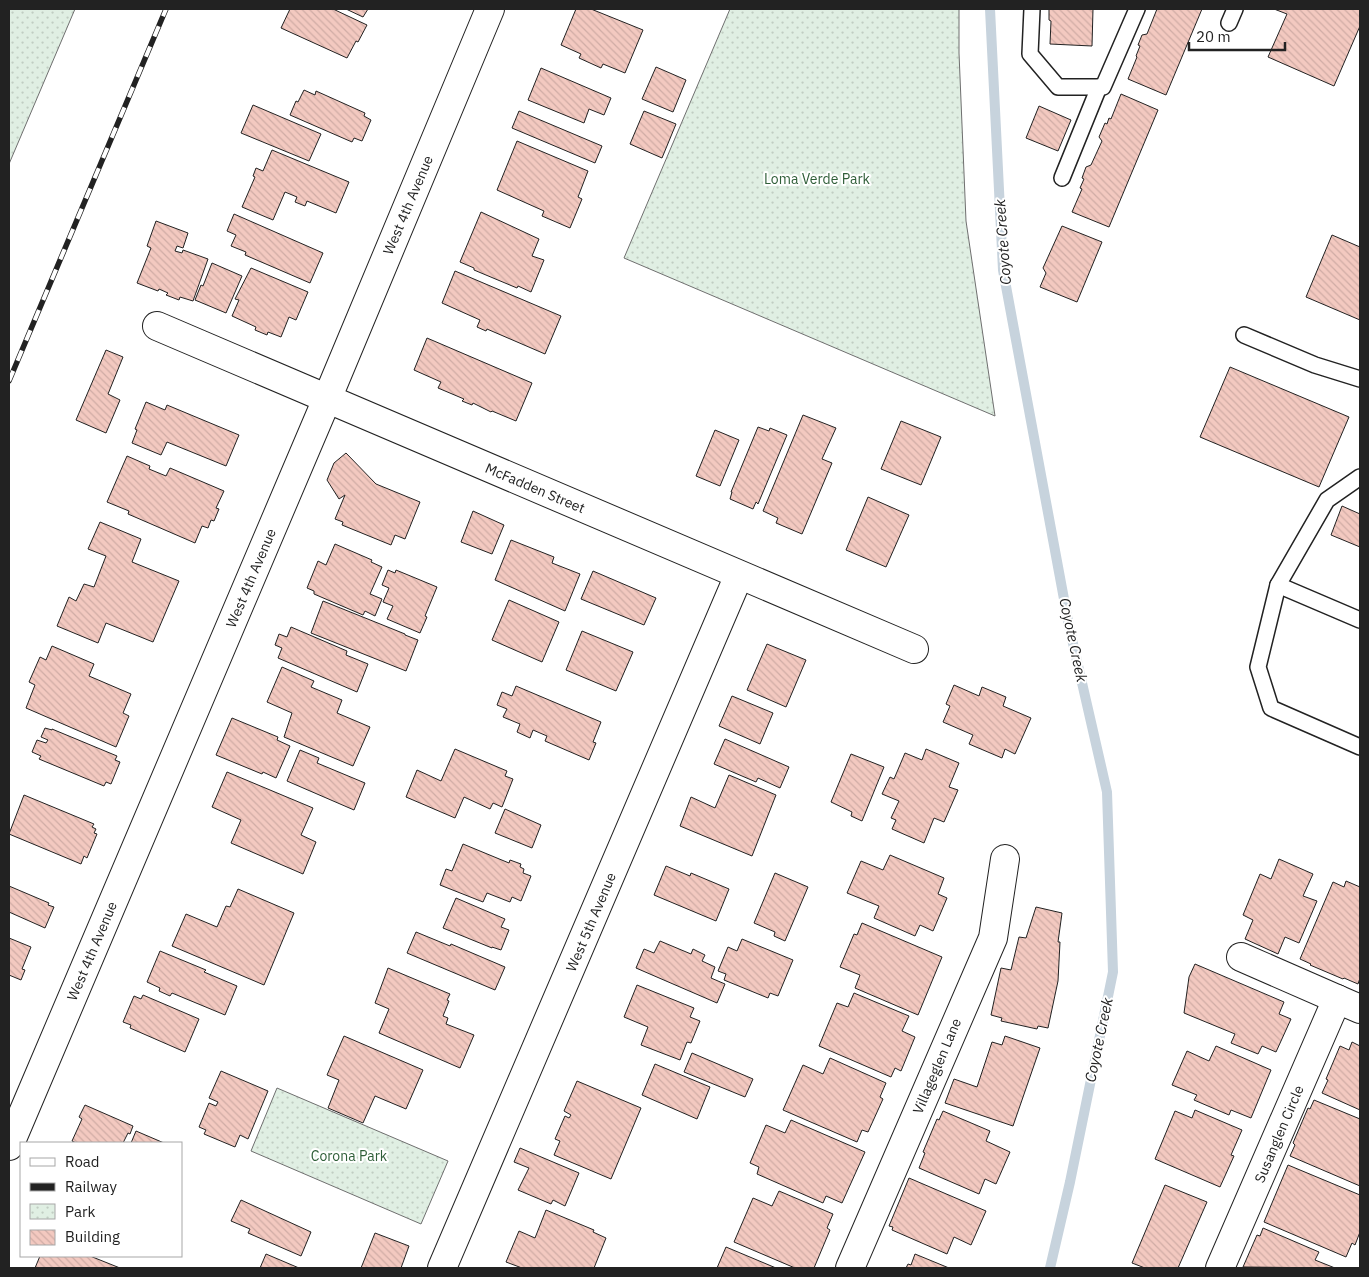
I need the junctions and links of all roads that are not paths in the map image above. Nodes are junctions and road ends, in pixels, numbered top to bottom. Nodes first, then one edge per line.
1 (490, 9) edge
2 (1032, 9) edge
3 (1137, 9) edge
4 (1235, 9) edge
5 (1229, 23) dead end
6 (1099, 87) junction
7 (1062, 178) dead end
8 (156, 326) dead end
9 (1244, 335) dead end
10 (1360, 379) edge
11 (327, 399) junction
12 (1360, 477) edge
13 (739, 575) junction
14 (1278, 585) junction
15 (1360, 620) edge
16 (914, 649) dead end
17 (1360, 747) edge
18 (1005, 859) dead end
19 (1241, 957) dead end
20 (1349, 1004) edge
21 (9, 1146) edge
22 (442, 1268) edge
23 (850, 1268) edge
24 (1220, 1268) edge

1 - 11 street, West 4th Avenue
2 - 6 lane
3 - 6 lane
4 - 5 lane
6 - 7 lane
8 - 11 street, McFadden Street
9 - 10 lane
11 - 13 street, McFadden Street
11 - 21 street, West 4th Avenue
12 - 14 lane
13 - 16 street, McFadden Street
13 - 22 street, West 5th Avenue
14 - 15 lane
14 - 17 lane
18 - 23 street, Villageglen Lane
19 - 20 street, Susanglen Circle
20 - 24 street, Susanglen Circle

